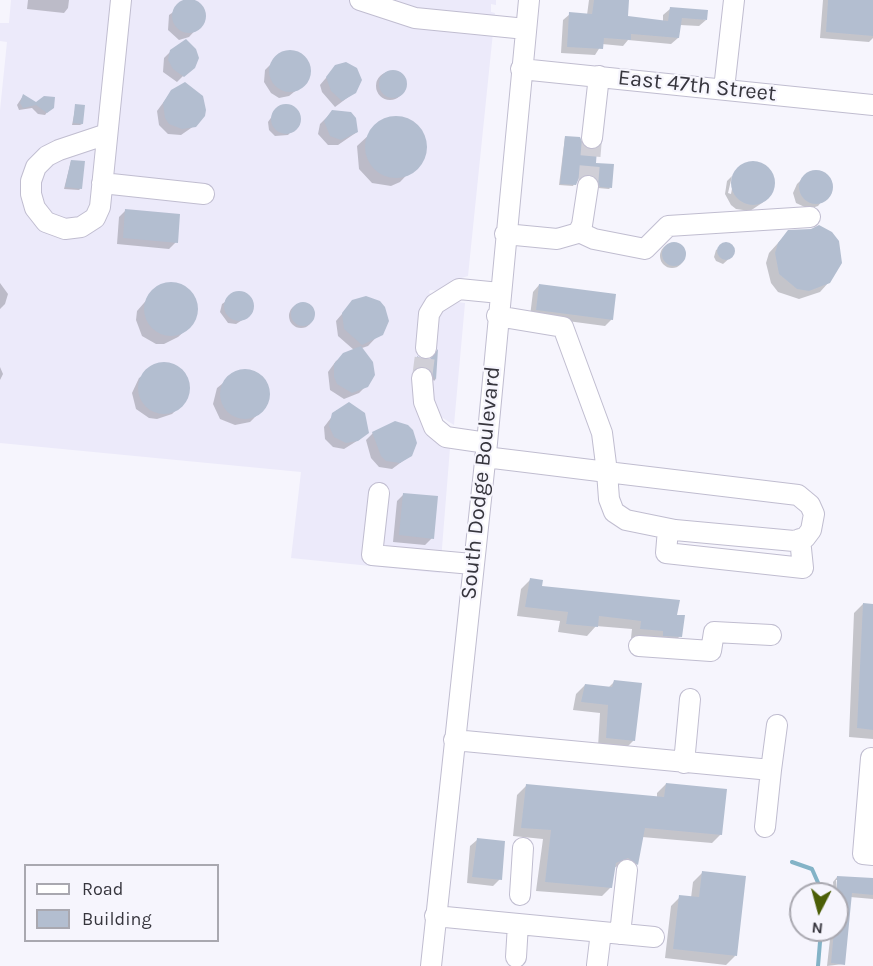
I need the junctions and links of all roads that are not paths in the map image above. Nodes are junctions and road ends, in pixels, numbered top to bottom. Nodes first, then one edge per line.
1 (121, 0) edge
2 (360, 0) edge
3 (529, 0) edge
4 (734, 0) edge
5 (526, 29) junction
6 (521, 69) junction
7 (599, 76) junction
8 (724, 89) junction
9 (873, 105) edge
10 (107, 134) junction
11 (592, 138) tunnel mouth
12 (102, 183) junction
13 (588, 186) tunnel mouth
14 (204, 194) dead end
15 (810, 217) dead end
16 (579, 232) junction
17 (505, 234) junction
18 (500, 293) junction
19 (497, 316) junction
20 (426, 348) tunnel mouth
21 (422, 378) tunnel mouth
22 (486, 450) junction
23 (607, 472) junction
24 (379, 494) dead end
25 (668, 529) junction
26 (800, 539) junction
27 (472, 564) junction
28 (771, 635) dead end
29 (639, 646) dead end
30 (690, 699) dead end
31 (777, 725) dead end
32 (454, 741) junction
33 (871, 758) dead end
34 (684, 763) junction
35 (771, 770) junction
36 (765, 827) dead end
37 (523, 848) dead end
38 (873, 855) edge
39 (627, 870) dead end
40 (520, 895) dead end
41 (435, 916) junction
42 (519, 924) junction
43 (600, 932) junction
44 (620, 934) junction
45 (654, 937) dead end
46 (516, 957) dead end
47 (597, 965) edge
48 (430, 966) edge

1 - 10 street
2 - 5 street
3 - 5 street, South Dodge Boulevard
4 - 8 street
5 - 6 street, South Dodge Boulevard
6 - 7 street, East 47th Street
6 - 17 street, South Dodge Boulevard
7 - 8 street, East 47th Street
7 - 11 street
8 - 9 street, East 47th Street
10 - 12 street
10 - 12 street
12 - 14 street
13 - 16 street
15 - 16 street
16 - 17 street
17 - 18 street, South Dodge Boulevard
18 - 19 street, South Dodge Boulevard
18 - 20 street
19 - 22 street, South Dodge Boulevard
19 - 23 street
21 - 22 street
22 - 23 street
22 - 27 street, South Dodge Boulevard
23 - 25 street
23 - 26 street
24 - 27 street
25 - 26 street
25 - 26 street
27 - 32 street, South Dodge Boulevard
28 - 29 street
30 - 34 street
31 - 35 street
32 - 34 street
32 - 41 street, South Dodge Boulevard
33 - 38 street
34 - 35 street
35 - 36 street
37 - 40 street
39 - 44 street
41 - 42 street
41 - 48 street, South Dodge Boulevard
42 - 43 street
42 - 46 street
43 - 44 street
43 - 47 street
44 - 45 street

